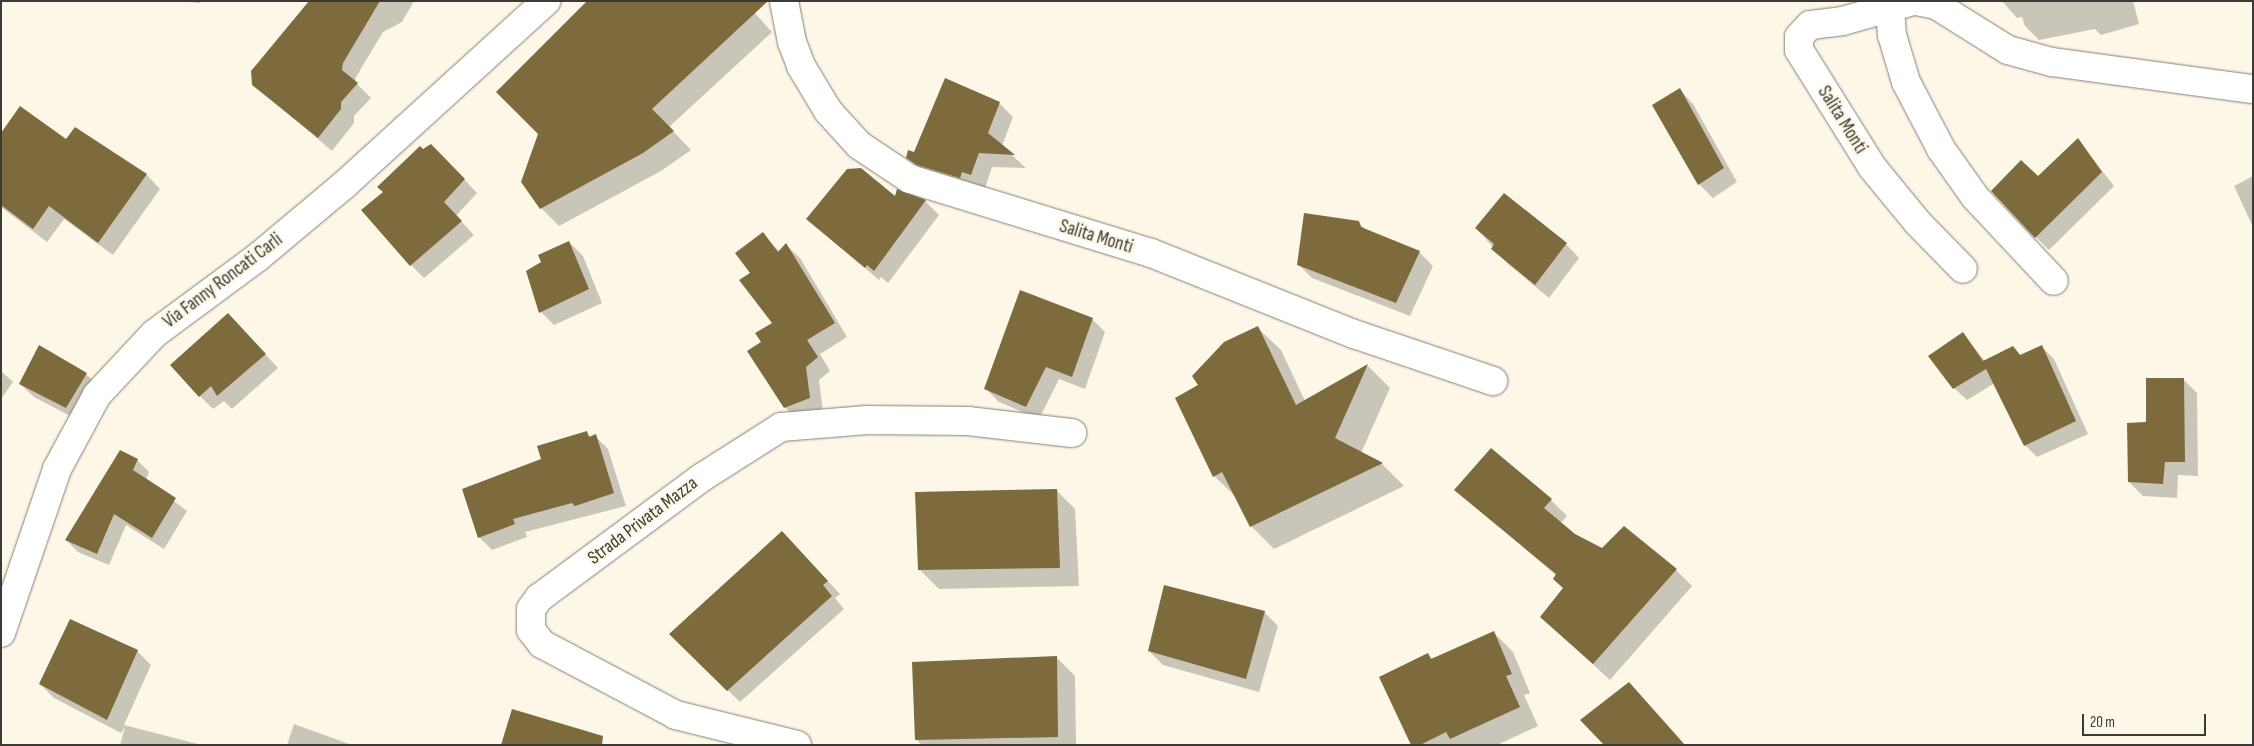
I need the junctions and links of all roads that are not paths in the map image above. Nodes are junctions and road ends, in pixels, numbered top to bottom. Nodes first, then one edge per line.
1 (546, 1) edge
2 (784, 1) edge
3 (1906, 4) edge
4 (2253, 89) edge
5 (1963, 270) dead end
6 (2054, 281) dead end
7 (1494, 381) dead end
8 (1072, 434) dead end
9 (1, 633) edge
10 (797, 745) edge

1 - 9 street, Via Fanny Roncati Carli
2 - 7 street, Salita Monti
3 - 4 street
3 - 5 street, Salita Monti
3 - 6 street
8 - 10 street, Strada Privata Mazza

